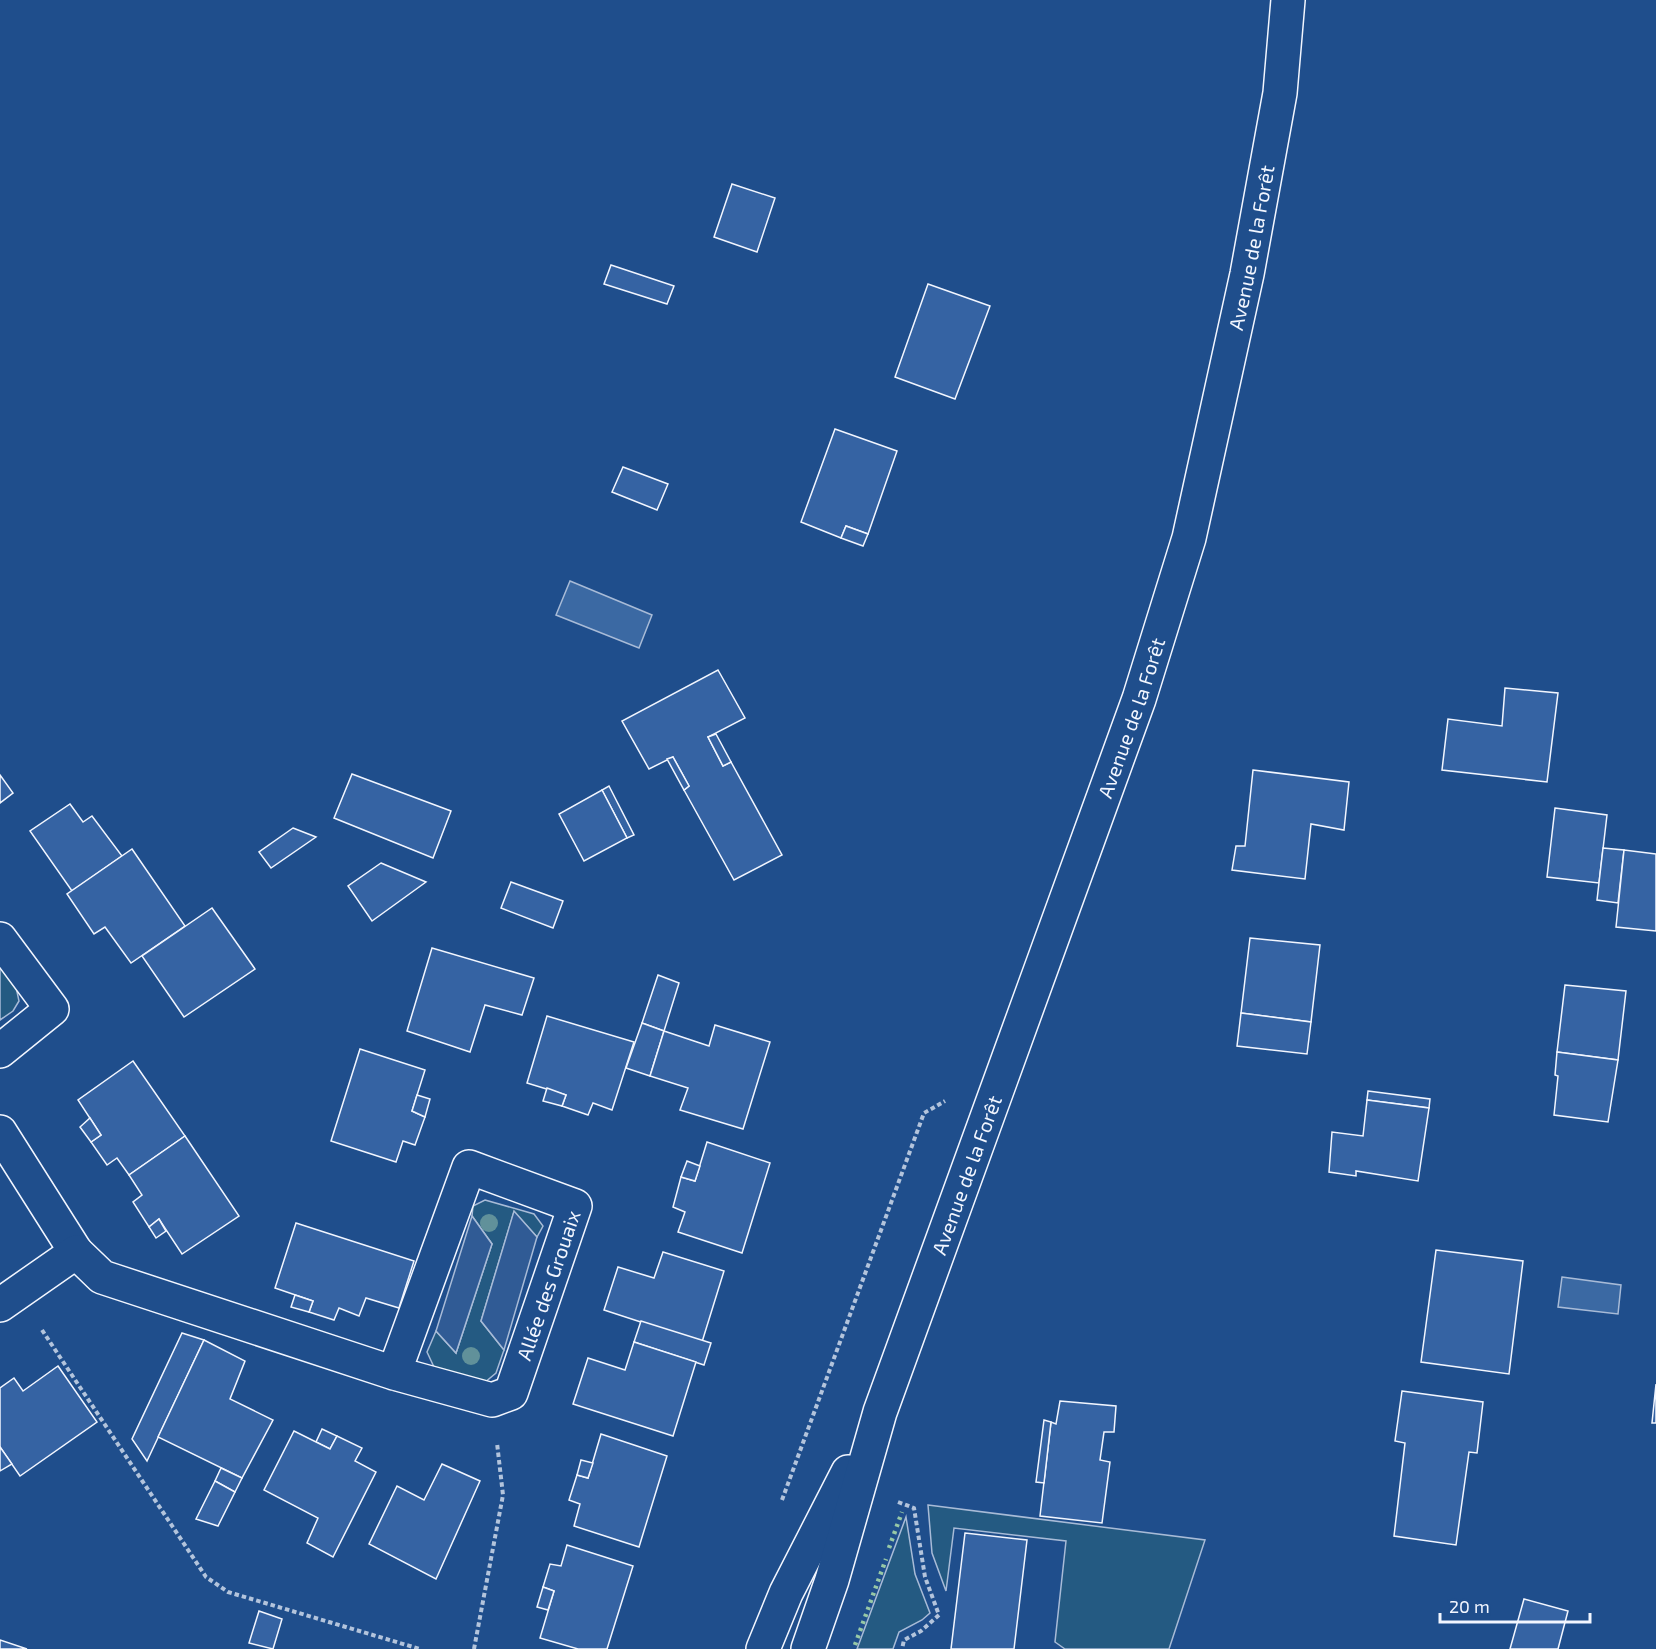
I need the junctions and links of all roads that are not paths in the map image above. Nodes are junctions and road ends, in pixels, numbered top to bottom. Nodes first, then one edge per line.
1 (1288, 0) edge
2 (0, 939) edge
3 (0, 1051) edge
4 (0, 1132) edge
5 (76, 1252) junction
6 (0, 1305) edge
7 (394, 1373) junction
8 (880, 1412) junction
9 (763, 1649) edge
10 (808, 1649) edge

1 - 8 main road, Avenue de la Forêt
2 - 3 main road
4 - 5 main road
5 - 6 main road
5 - 7 main road
7 - 7 main road, Allée des Grouaix
8 - 9 main road, Avenue de la Forêt
8 - 10 main road, Avenue de la Forêt

